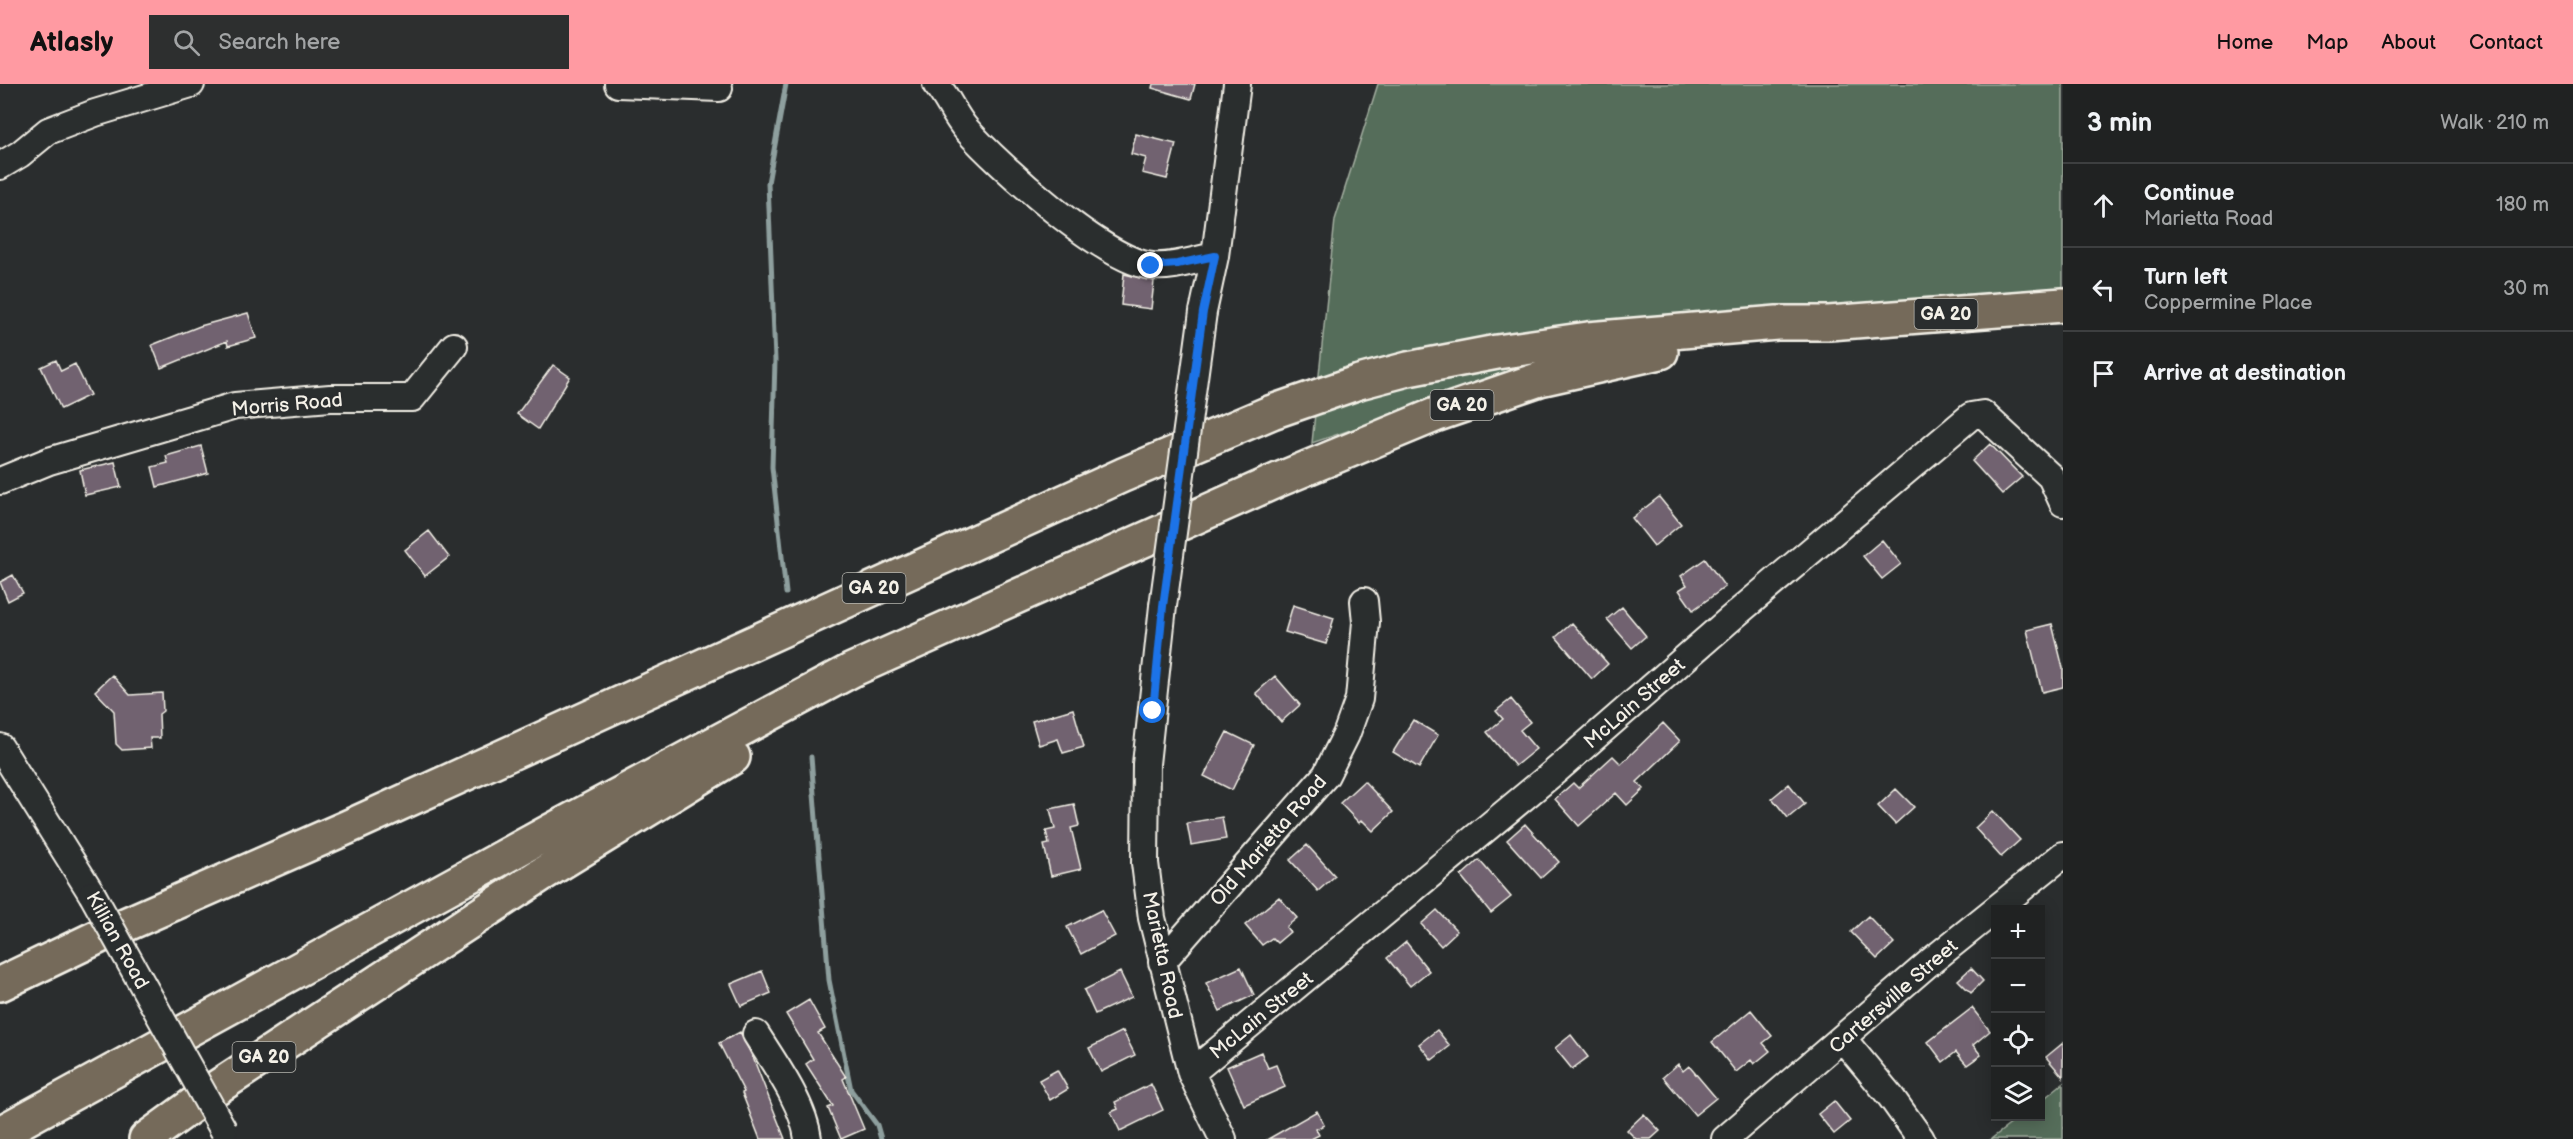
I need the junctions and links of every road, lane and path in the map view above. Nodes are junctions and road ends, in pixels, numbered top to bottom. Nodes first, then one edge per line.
1 (191, 84) edge
2 (618, 84) edge
3 (936, 84) edge
4 (1237, 84) edge
5 (719, 88) dead end
6 (0, 166) edge
7 (1215, 256) junction
8 (2063, 305) edge
9 (1829, 322) junction
10 (454, 346) dead end
11 (0, 481) edge
12 (2063, 503) edge
13 (1117, 553) junction
14 (1364, 601) dead end
15 (0, 747) edge
16 (2063, 855) edge
17 (102, 934) junction
18 (0, 959) edge
19 (1162, 962) junction
20 (0, 984) edge
21 (756, 1034) dead end
22 (1843, 1039) junction
23 (1191, 1073) junction
24 (0, 1133) edge
25 (226, 1135) edge
26 (146, 1139) edge
27 (808, 1139) edge
28 (1222, 1139) edge
29 (1725, 1139) edge
30 (1921, 1139) edge

1 - 6 street
2 - 5 street
3 - 7 street
4 - 7 street, Marietta Road
7 - 19 street, Marietta Road, bridge
8 - 9 highway, GA 20
9 - 13 highway, GA 20
9 - 17 highway, GA 20
10 - 11 street, Morris Road
12 - 23 street, McLain Street
13 - 24 highway
13 - 26 highway, GA 20
14 - 19 street, Old Marietta Road
15 - 25 street, Killian Road, bridge
16 - 22 street, Cartersville Street
17 - 18 highway
17 - 20 highway, GA 20
19 - 23 street, Marietta Road
21 - 27 street
22 - 29 street, Cartersville Street
22 - 30 street
23 - 28 street, Marietta Road

